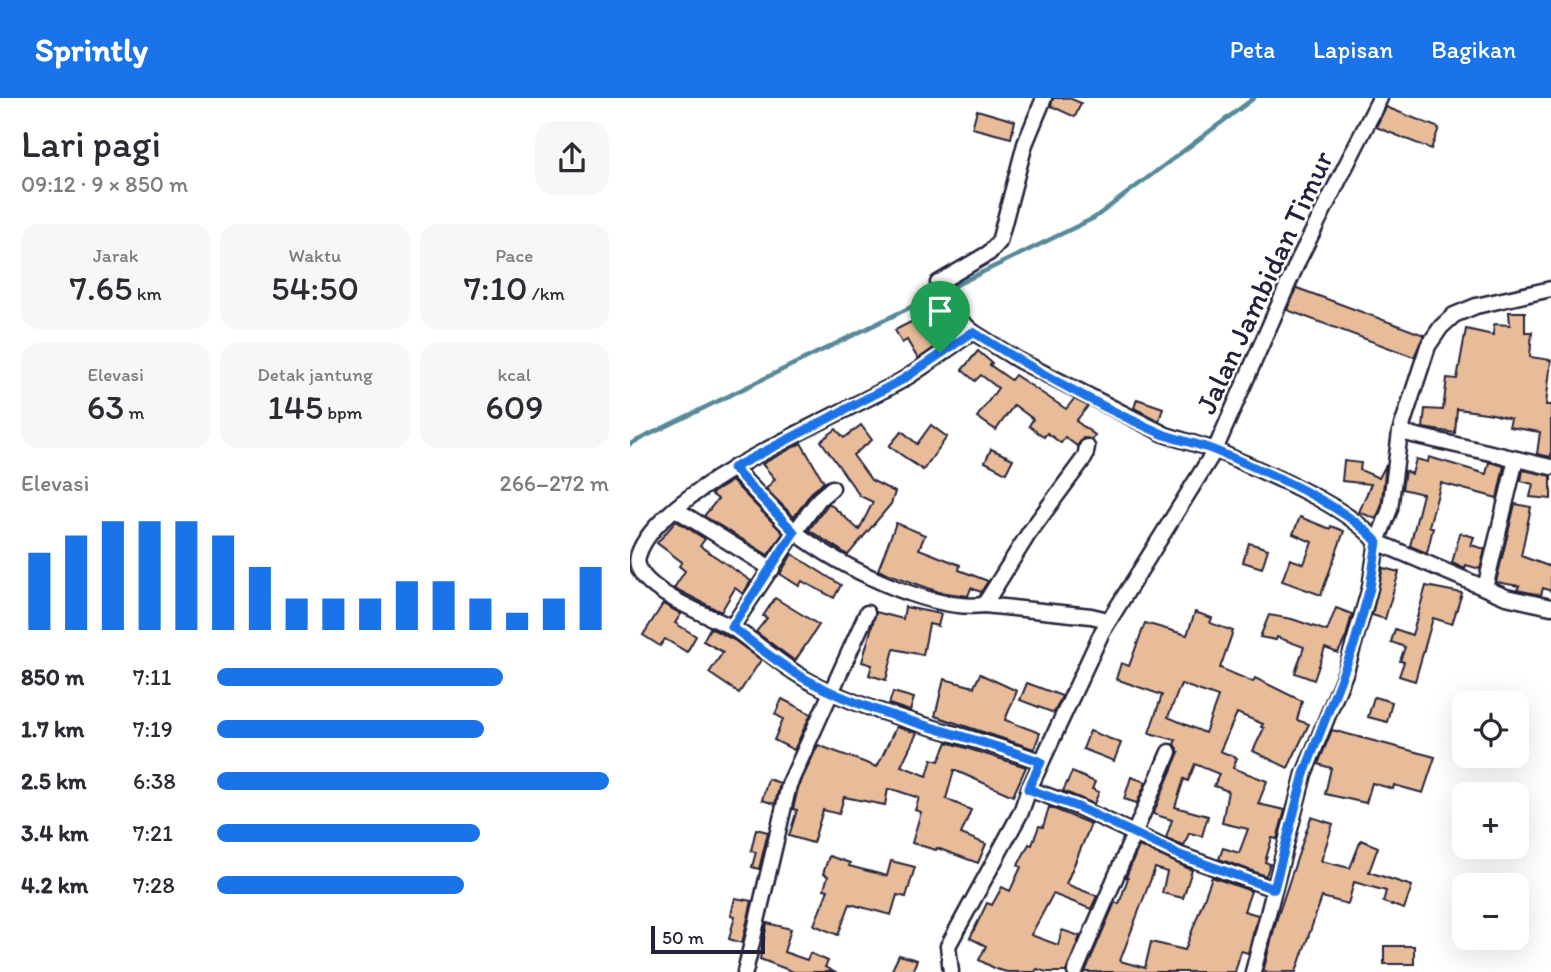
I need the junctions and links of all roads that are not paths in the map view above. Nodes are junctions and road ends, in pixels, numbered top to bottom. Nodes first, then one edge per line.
1 (1044, 98) edge
2 (1380, 98) edge
3 (1551, 289) edge
4 (973, 332) junction
5 (1400, 432) junction
6 (1087, 447) dead end
7 (1215, 450) junction
8 (1516, 460) junction
9 (1551, 467) edge
10 (733, 468) junction
11 (832, 488) dead end
12 (677, 510) junction
13 (794, 532) junction
14 (1377, 542) junction
15 (772, 569) junction
16 (1485, 588) junction
17 (984, 605) junction
18 (1551, 607) edge
19 (867, 612) dead end
20 (1108, 620) junction
21 (732, 627) junction
22 (830, 691) junction
23 (1169, 752) dead end
24 (1041, 762) junction
25 (1028, 789) junction
26 (1136, 834) junction
27 (1274, 889) junction
28 (744, 972) edge
29 (951, 972) edge
30 (1075, 972) edge
31 (1253, 972) edge

1 - 4 street
2 - 7 street, Jalan Jambidan Timur
3 - 5 street
4 - 7 street
4 - 10 street
5 - 8 street
5 - 14 street
6 - 17 street
7 - 14 street
7 - 20 street, Jalan Jambidan Timur
8 - 9 street
8 - 16 street
10 - 12 street
10 - 13 street
11 - 13 street
12 - 15 street
12 - 21 street
13 - 15 street
13 - 17 street
14 - 16 street
14 - 27 street
15 - 21 street
16 - 18 street
17 - 20 street
19 - 22 street
20 - 24 street, Jalan Jambidan Timur
21 - 22 street
22 - 24 street
22 - 28 street
23 - 26 street
24 - 25 street, Jalan Jambidan Timur
25 - 26 street
25 - 29 street, Jalan Jambidan Timur
26 - 27 street
26 - 30 street
27 - 31 street

